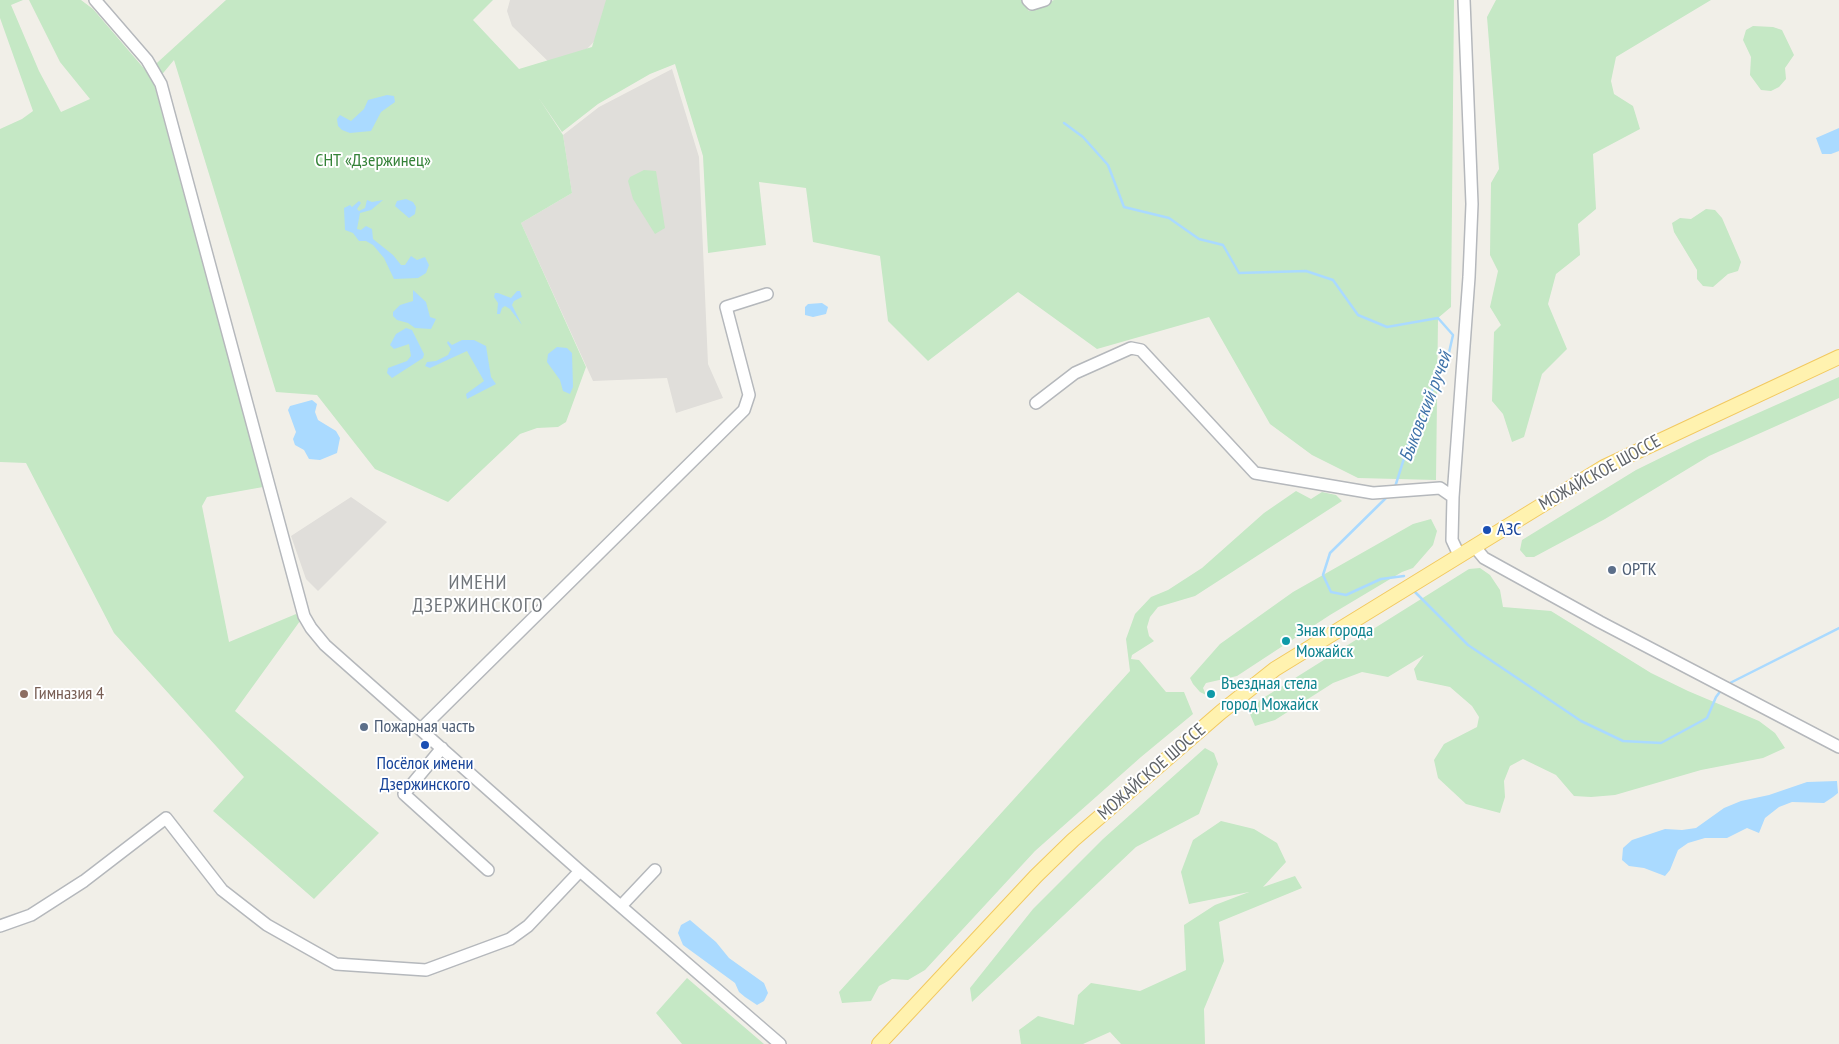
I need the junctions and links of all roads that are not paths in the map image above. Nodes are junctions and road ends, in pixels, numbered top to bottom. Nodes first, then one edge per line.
1 (95, 0) edge
2 (1028, 0) edge
3 (1044, 0) edge
4 (1464, 0) edge
5 (767, 294) dead end
6 (1839, 357) edge
7 (1036, 403) dead end
8 (1453, 497) junction
9 (1474, 546) junction
10 (1459, 555) junction
11 (422, 729) junction
12 (1839, 747) edge
13 (442, 748) junction
14 (488, 870) dead end
15 (655, 870) dead end
16 (580, 871) junction
17 (621, 906) junction
18 (0, 926) edge
19 (780, 1044) edge
20 (879, 1044) edge

1 - 11 street
2 - 3 street
4 - 8 street
5 - 11 street
6 - 9 main road, МОЖАЙСКОЕ ШОССЕ
7 - 8 street
8 - 10 street
9 - 10 main road, МОЖАЙСКОЕ ШОССЕ
9 - 12 street
10 - 20 main road, МОЖАЙСКОЕ ШОССЕ
11 - 13 street
13 - 14 street
13 - 16 street
15 - 17 street
16 - 17 street
16 - 18 street
17 - 19 street

